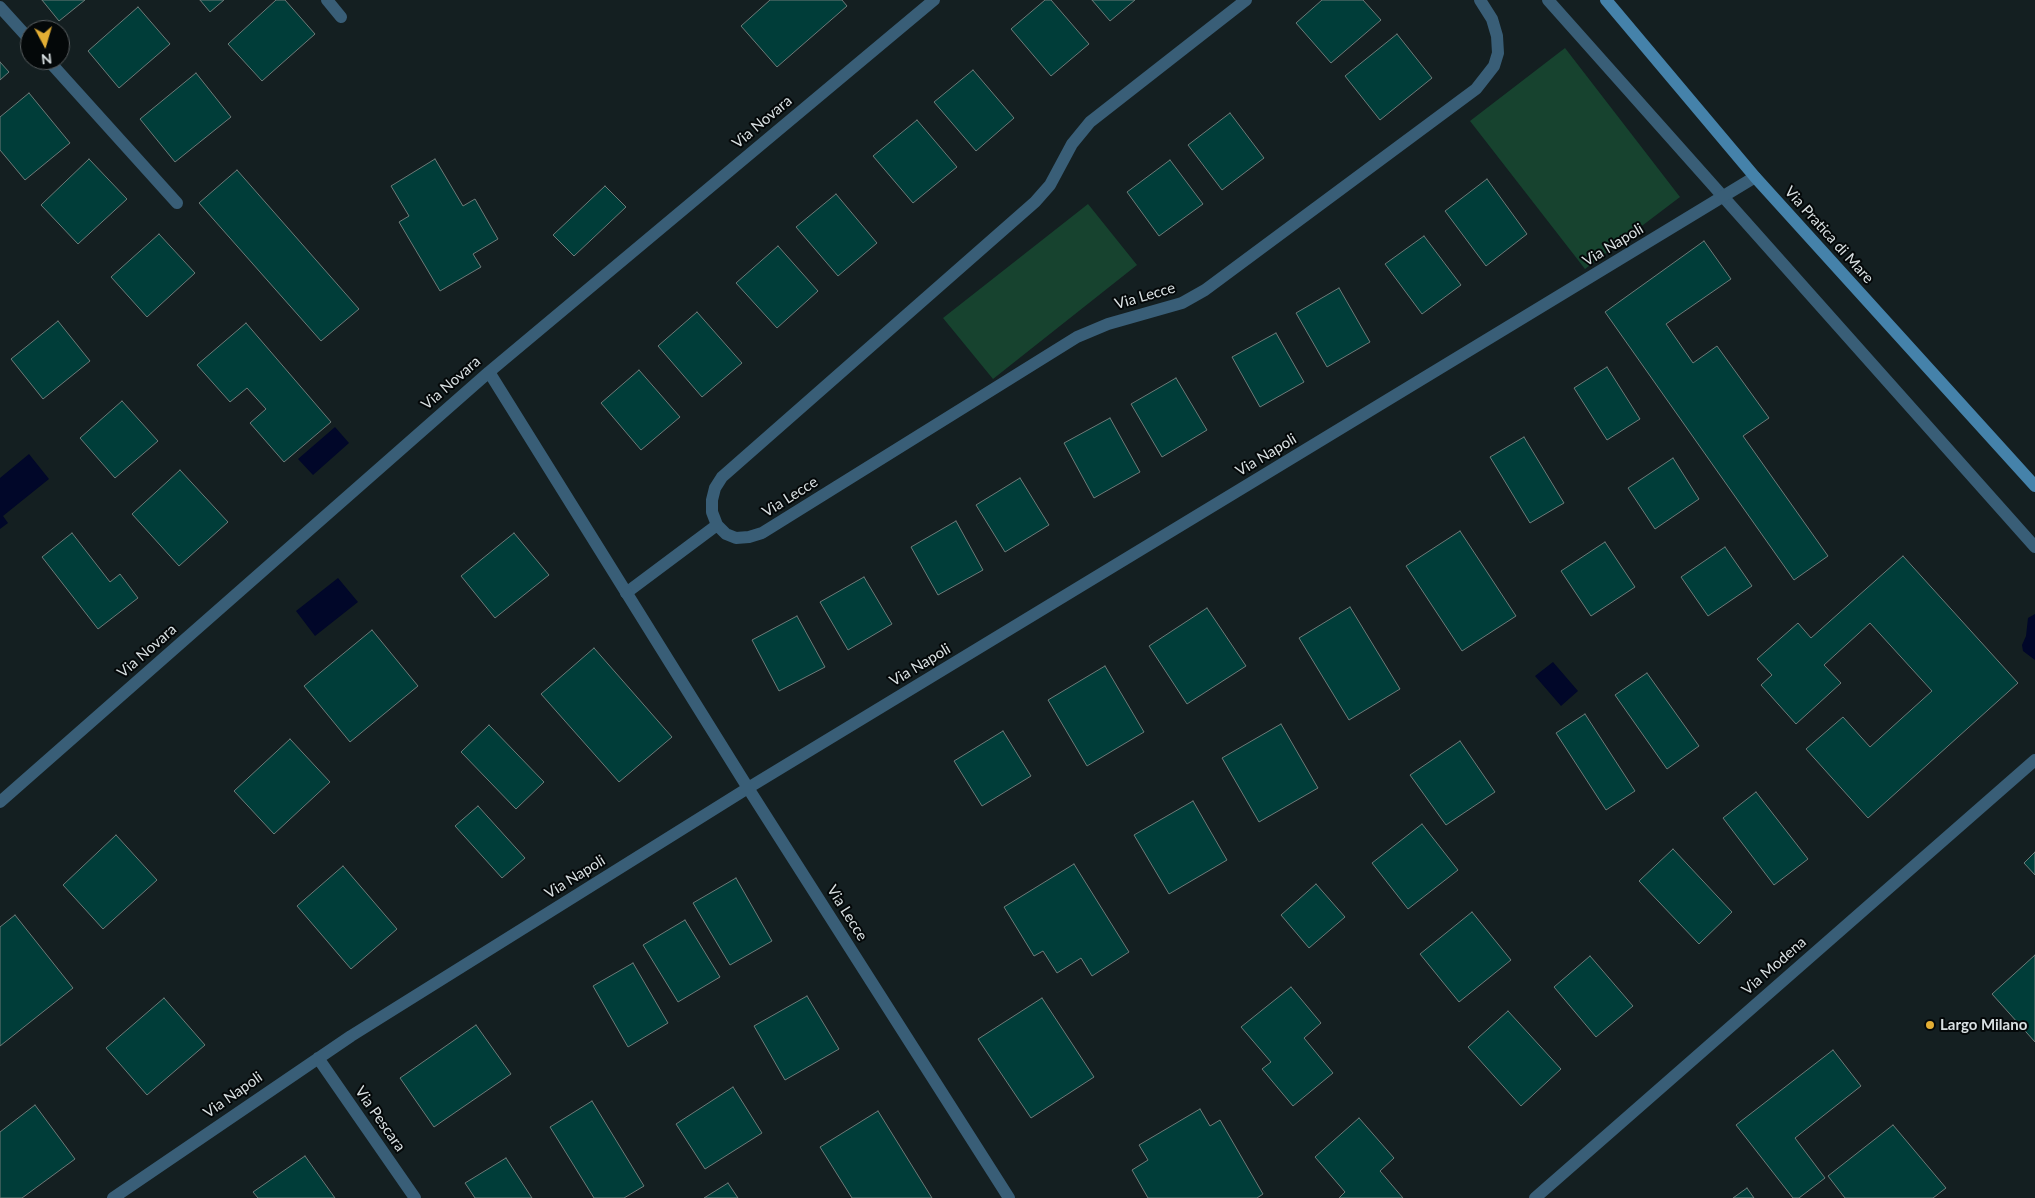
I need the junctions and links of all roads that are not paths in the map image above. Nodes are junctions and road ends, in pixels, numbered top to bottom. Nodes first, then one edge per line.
1 (327, 0) edge
2 (934, 0) edge
3 (1246, 0) edge
4 (1480, 0) edge
5 (1548, 0) edge
6 (1606, 0) edge
7 (0, 7) edge
8 (342, 17) dead end
9 (20, 29) edge
10 (57, 70) edge
11 (1755, 177) junction
12 (1725, 196) junction
13 (177, 203) dead end
14 (488, 372) junction
15 (2035, 486) edge
16 (717, 525) junction
17 (2035, 546) edge
18 (626, 593) junction
19 (2035, 760) edge
20 (748, 788) junction
21 (0, 802) edge
22 (318, 1058) junction
23 (113, 1198) edge
24 (415, 1198) edge
25 (1009, 1198) edge
26 (1535, 1198) edge

1 - 8 street
2 - 14 street, Via Novara
3 - 16 street
4 - 16 street, Via Lecce
5 - 12 street
6 - 11 street, Via Pratica di Mare
7 - 9 street
10 - 13 street
11 - 12 street, Via Napoli
11 - 15 street, Via Pratica di Mare
12 - 17 street
12 - 20 street, Via Napoli
14 - 18 street, Via Lecce
14 - 21 street, Via Novara
16 - 18 street
18 - 20 street, Via Lecce
19 - 26 street, Via Modena
20 - 22 street, Via Napoli
20 - 25 street, Via Lecce
22 - 23 street, Via Napoli
22 - 24 street, Via Pescara

